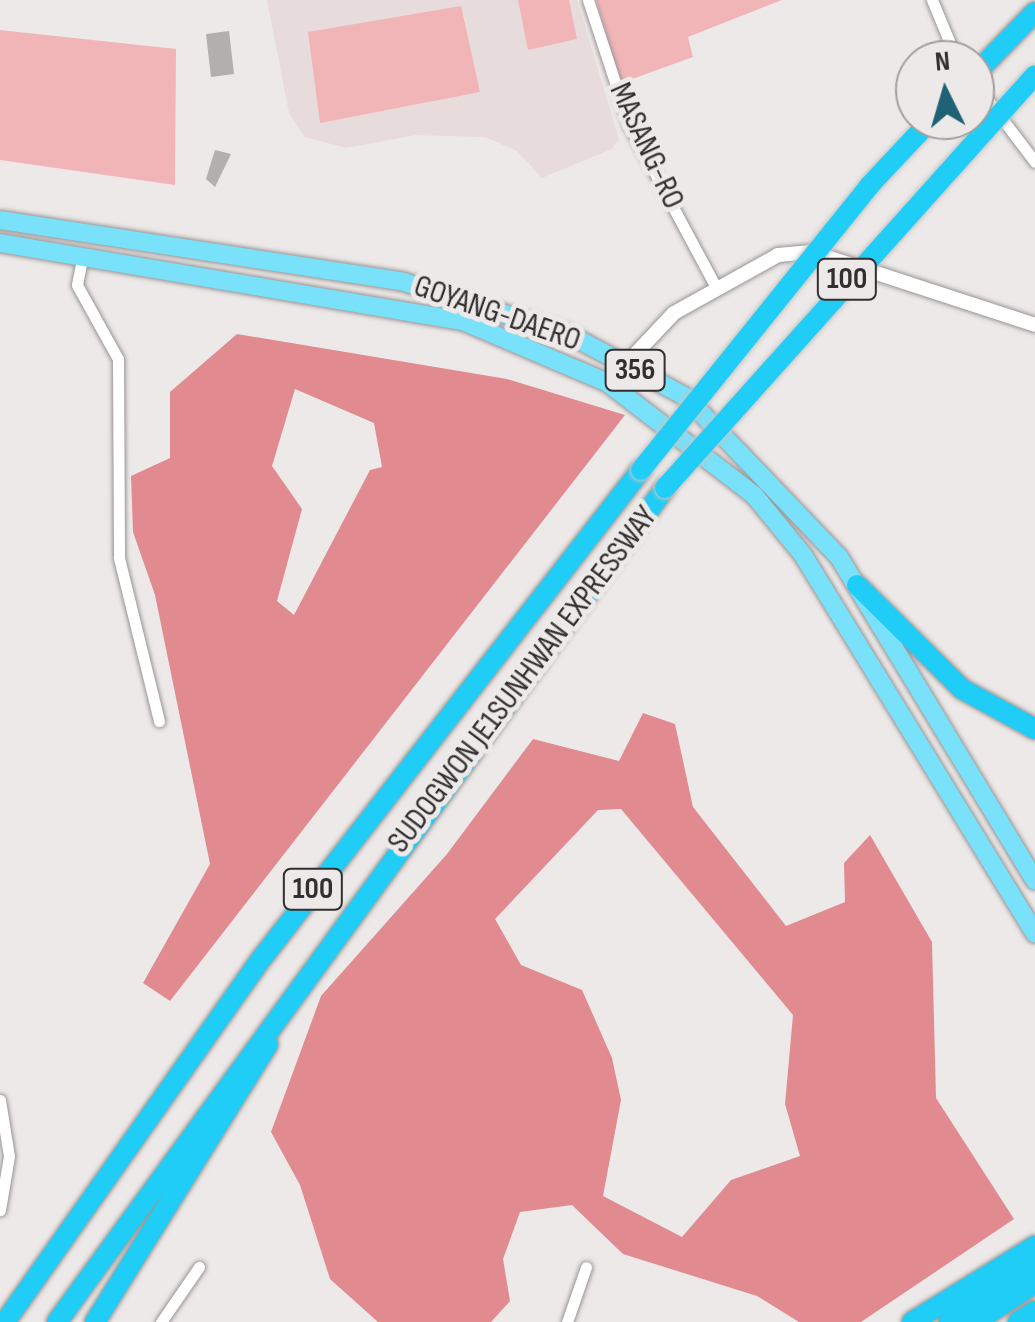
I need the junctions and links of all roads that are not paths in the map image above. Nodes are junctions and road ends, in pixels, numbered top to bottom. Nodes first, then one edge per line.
1 (588, 0) edge
2 (932, 0) edge
3 (1030, 16) edge
4 (949, 40) edge
5 (995, 53) edge
6 (1035, 75) edge
7 (995, 109) edge
8 (914, 140) edge
9 (1035, 162) edge
10 (0, 220) edge
11 (0, 243) edge
12 (82, 259) junction
13 (716, 287) junction
14 (1035, 325) edge
15 (624, 364) junction
16 (608, 383) junction
17 (857, 585) junction
18 (159, 721) dead end
19 (1035, 729) edge
20 (1035, 880) edge
21 (1035, 933) edge
22 (306, 974) junction
23 (0, 1100) edge
24 (0, 1210) edge
25 (1035, 1246) edge
26 (1035, 1264) edge
27 (198, 1267) dead end
28 (586, 1267) dead end
29 (1035, 1283) edge
30 (1035, 1311) edge
31 (5, 1322) edge
32 (57, 1322) edge
33 (95, 1322) edge
34 (161, 1322) edge
35 (568, 1322) edge
36 (912, 1322) edge
37 (949, 1322) edge
38 (976, 1322) edge
39 (1018, 1322) edge

1 - 13 street, MASANG-RO
2 - 4 street
3 - 5 highway
6 - 22 highway, SUDOGWON JE1SUNHWAN EXPRESSWAY / 100, bridge
7 - 9 street
8 - 31 highway, SUDOGWON JE1SUNHWAN EXPRESSWAY / 100, bridge
10 - 15 main road, GOYANG-DAERO / 356
11 - 12 main road, GOYANG-DAERO / 356
12 - 16 main road, GOYANG-DAERO / 356
12 - 18 street
13 - 14 street
13 - 15 street
15 - 16 street
15 - 17 main road, GOYANG-DAERO / 356
16 - 21 main road, GOYANG-DAERO / 356
17 - 19 highway
17 - 20 main road, GOYANG-DAERO / 356
22 - 32 highway, SUDOGWON JE1SUNHWAN EXPRESSWAY / 100
22 - 33 highway
23 - 24 street
25 - 36 highway
26 - 37 highway
27 - 34 street
28 - 35 street
29 - 38 highway
30 - 39 highway

